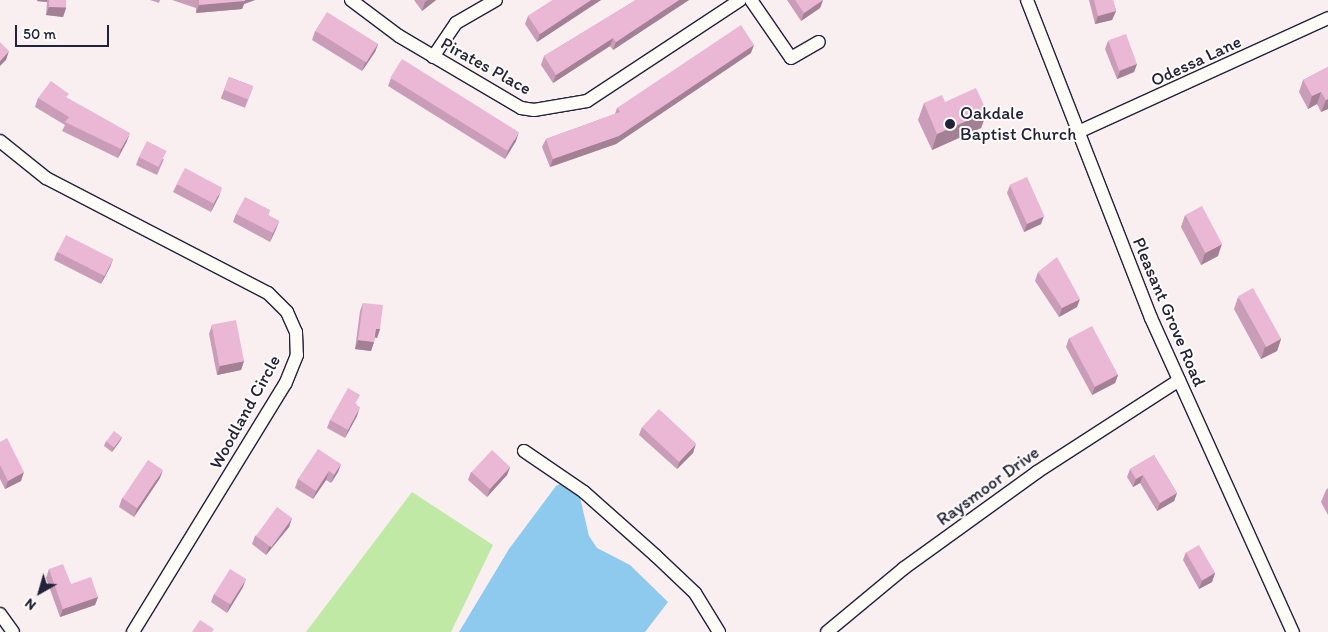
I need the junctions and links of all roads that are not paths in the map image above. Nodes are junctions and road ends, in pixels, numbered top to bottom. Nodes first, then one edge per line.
1 (351, 0) edge
2 (496, 0) edge
3 (740, 0) edge
4 (751, 0) edge
5 (1027, 0) edge
6 (1328, 18) edge
7 (819, 42) dead end
8 (433, 57) junction
9 (1076, 133) junction
10 (0, 141) edge
11 (1179, 380) junction
12 (524, 451) dead end
13 (0, 614) edge
14 (13, 632) edge
15 (133, 632) edge
16 (719, 632) edge
17 (826, 632) edge
18 (1293, 632) edge

1 - 8 street, Pirates Place
2 - 8 street
3 - 8 street, Pirates Place
4 - 7 street
5 - 9 street, Pleasant Grove Road
6 - 9 street, Odessa Lane
9 - 11 street, Pleasant Grove Road
10 - 15 street, Woodland Circle
11 - 17 street, Raysmoor Drive
11 - 18 street, Pleasant Grove Road
12 - 16 street
13 - 14 street

